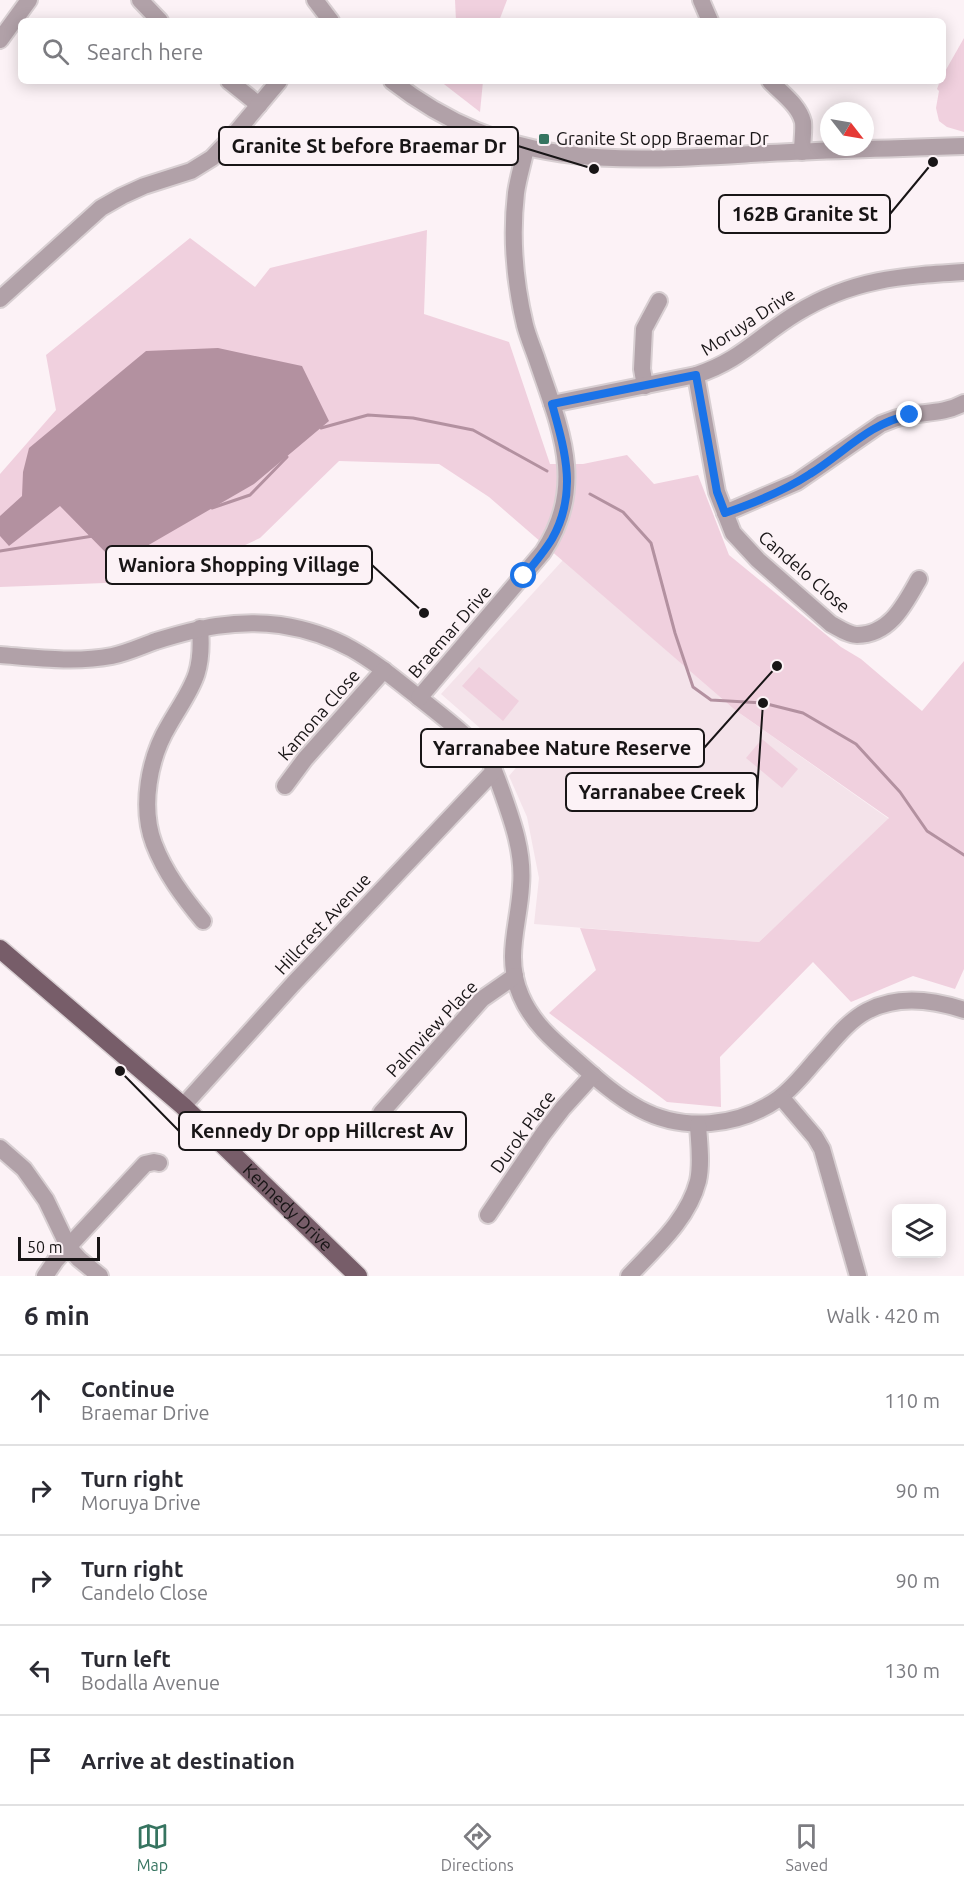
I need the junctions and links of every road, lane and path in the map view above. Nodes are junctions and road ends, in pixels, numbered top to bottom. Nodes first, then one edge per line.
1 (29, 0) edge
2 (140, 0) edge
3 (315, 0) edge
4 (701, 0) edge
5 (157, 18) edge
6 (328, 18) edge
7 (709, 18) edge
8 (0, 40) edge
9 (233, 84) edge
10 (276, 84) edge
11 (396, 84) edge
12 (773, 84) edge
13 (259, 105) junction
14 (964, 146) edge
15 (526, 148) junction
16 (802, 152) junction
17 (964, 272) edge
18 (0, 300) edge
19 (659, 301) dead end
20 (696, 375) junction
21 (645, 386) junction
22 (964, 403) edge
23 (552, 404) junction
24 (725, 513) junction
25 (919, 579) dead end
26 (200, 628) junction
27 (0, 655) edge
28 (384, 670) junction
29 (419, 698) junction
30 (494, 771) junction
31 (285, 786) dead end
32 (203, 921) dead end
33 (0, 949) edge
34 (515, 976) junction
35 (964, 1010) edge
36 (593, 1075) junction
37 (781, 1097) junction
38 (183, 1106) junction
39 (381, 1113) dead end
40 (698, 1125) junction
41 (0, 1148) edge
42 (159, 1163) dead end
43 (488, 1215) dead end
44 (69, 1248) junction
45 (45, 1276) edge
46 (100, 1276) edge
47 (358, 1276) edge
48 (629, 1276) edge
49 (858, 1276) edge

1 - 8 street
2 - 5 street
3 - 6 street
4 - 7 street
9 - 13 street
10 - 13 street
11 - 15 street
12 - 16 street
13 - 18 street
14 - 16 street
15 - 16 street
15 - 23 street, Braemar Drive
17 - 20 street, Moruya Drive
19 - 21 street
20 - 21 street, Moruya Drive
20 - 24 street, Candelo Close
21 - 23 street, Moruya Drive
22 - 24 street
23 - 29 street, Braemar Drive
24 - 25 street, Candelo Close
26 - 27 street
26 - 28 street
26 - 32 street
28 - 29 street
28 - 31 street, Kamona Close
29 - 30 street
30 - 34 street
30 - 38 street, Hillcrest Avenue
33 - 38 main road, Kennedy Drive
34 - 36 street
34 - 39 street, Palmview Place
35 - 37 street
36 - 40 street
36 - 43 street, Durok Place
37 - 40 street
37 - 49 street
38 - 47 main road, Kennedy Drive
40 - 48 street
41 - 44 street
42 - 44 street
44 - 45 street
44 - 46 street

